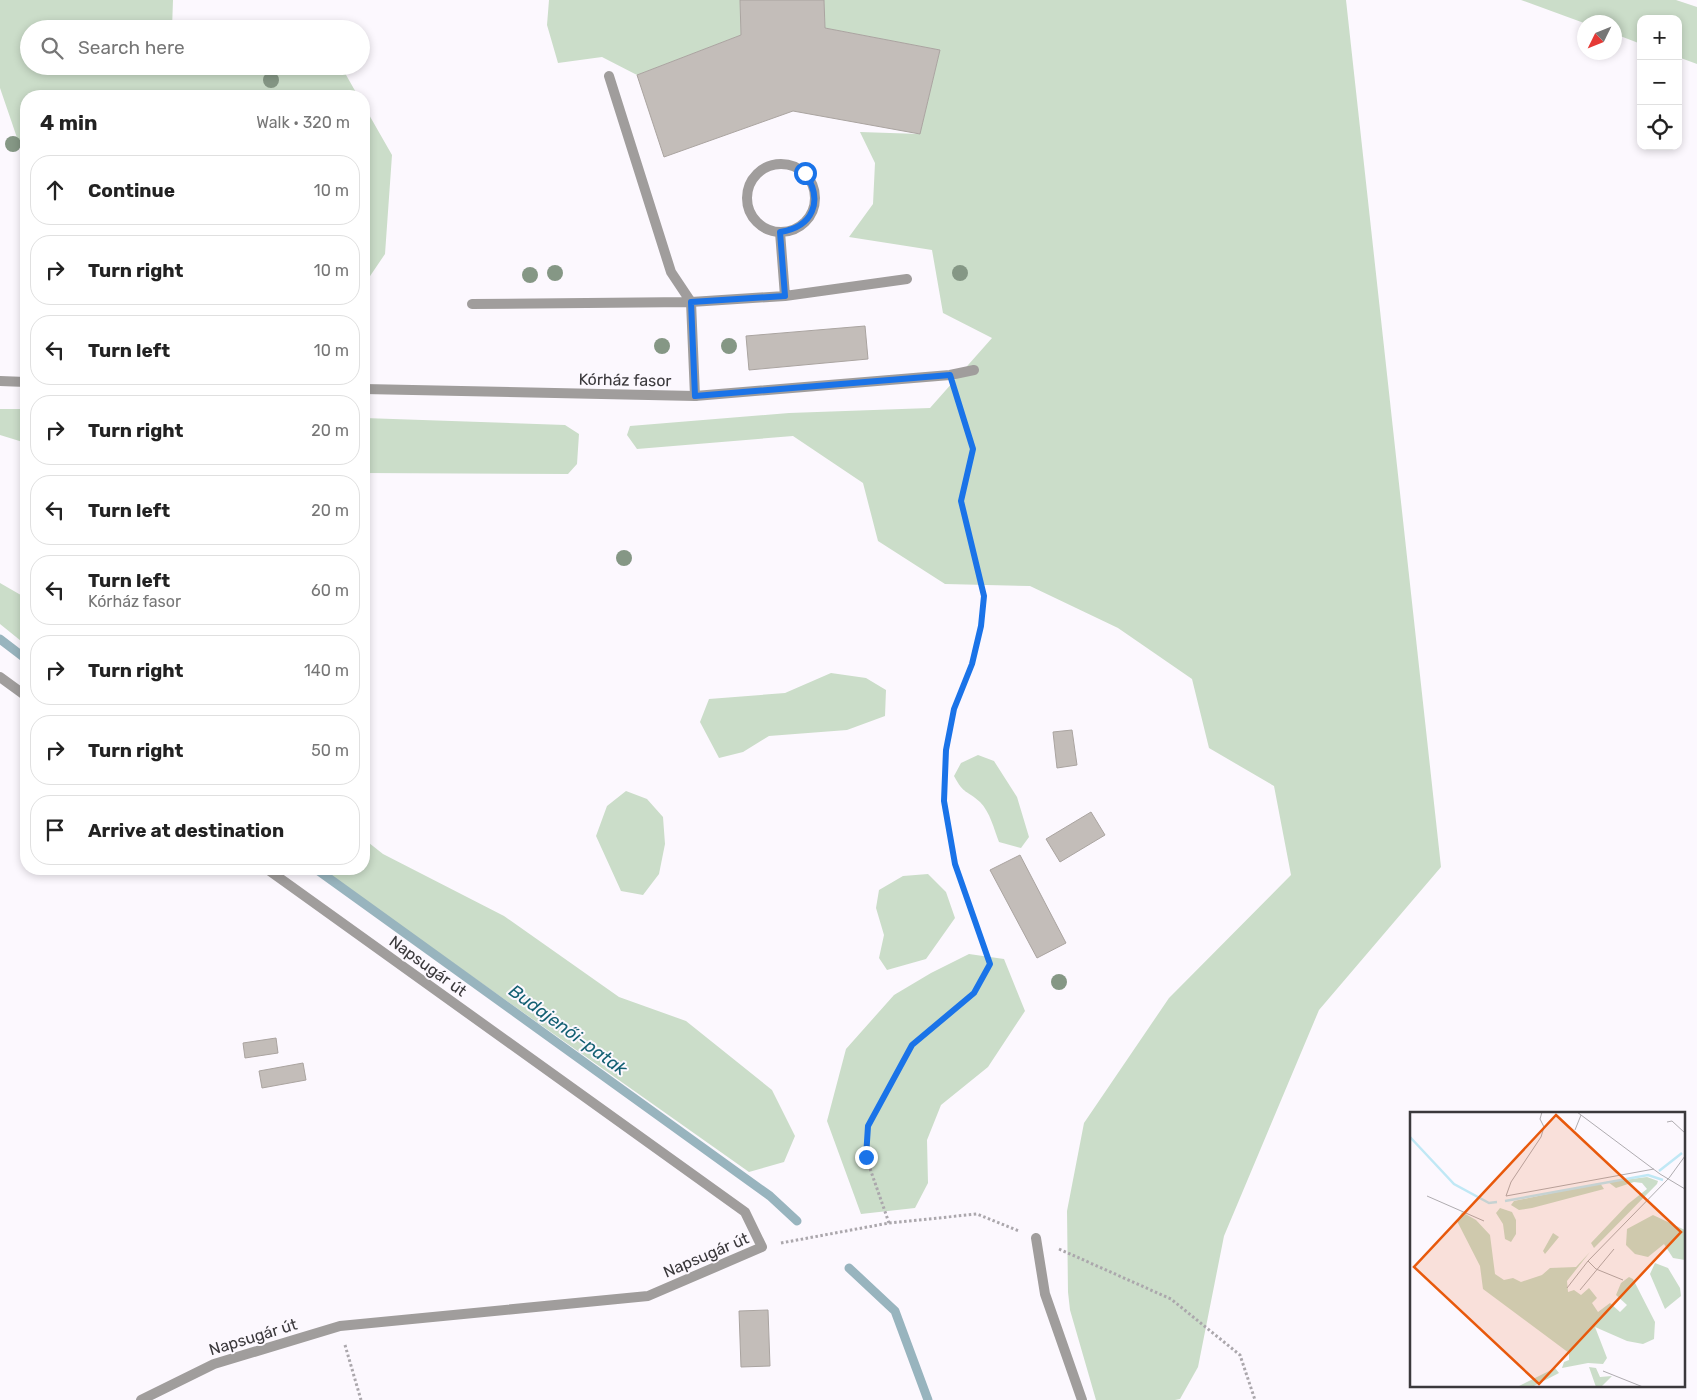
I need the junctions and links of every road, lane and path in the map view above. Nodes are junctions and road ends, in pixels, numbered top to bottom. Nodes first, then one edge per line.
1 (609, 76) dead end
2 (780, 232) junction
3 (907, 279) dead end
4 (785, 296) junction
5 (691, 302) junction
6 (472, 304) dead end
7 (974, 370) dead end
8 (950, 375) junction
9 (0, 381) edge
10 (20, 382) edge
11 (370, 389) edge
12 (695, 396) junction
13 (0, 677) edge
14 (20, 692) edge
15 (275, 875) edge
16 (889, 1222) dead end
17 (1036, 1238) dead end
18 (340, 1326) junction
19 (141, 1400) edge
20 (361, 1400) edge
21 (1082, 1400) edge

1 - 5 street
2 - 2 street
2 - 4 street
3 - 4 street
4 - 5 street
5 - 6 street
5 - 12 street
7 - 8 street, Kórház fasor
8 - 12 street, Kórház fasor
8 - 16 path
9 - 10 street
11 - 12 street, Kórház fasor
13 - 14 street
15 - 18 street, Napsugár út
17 - 21 street
18 - 19 street, Napsugár út
18 - 20 path

